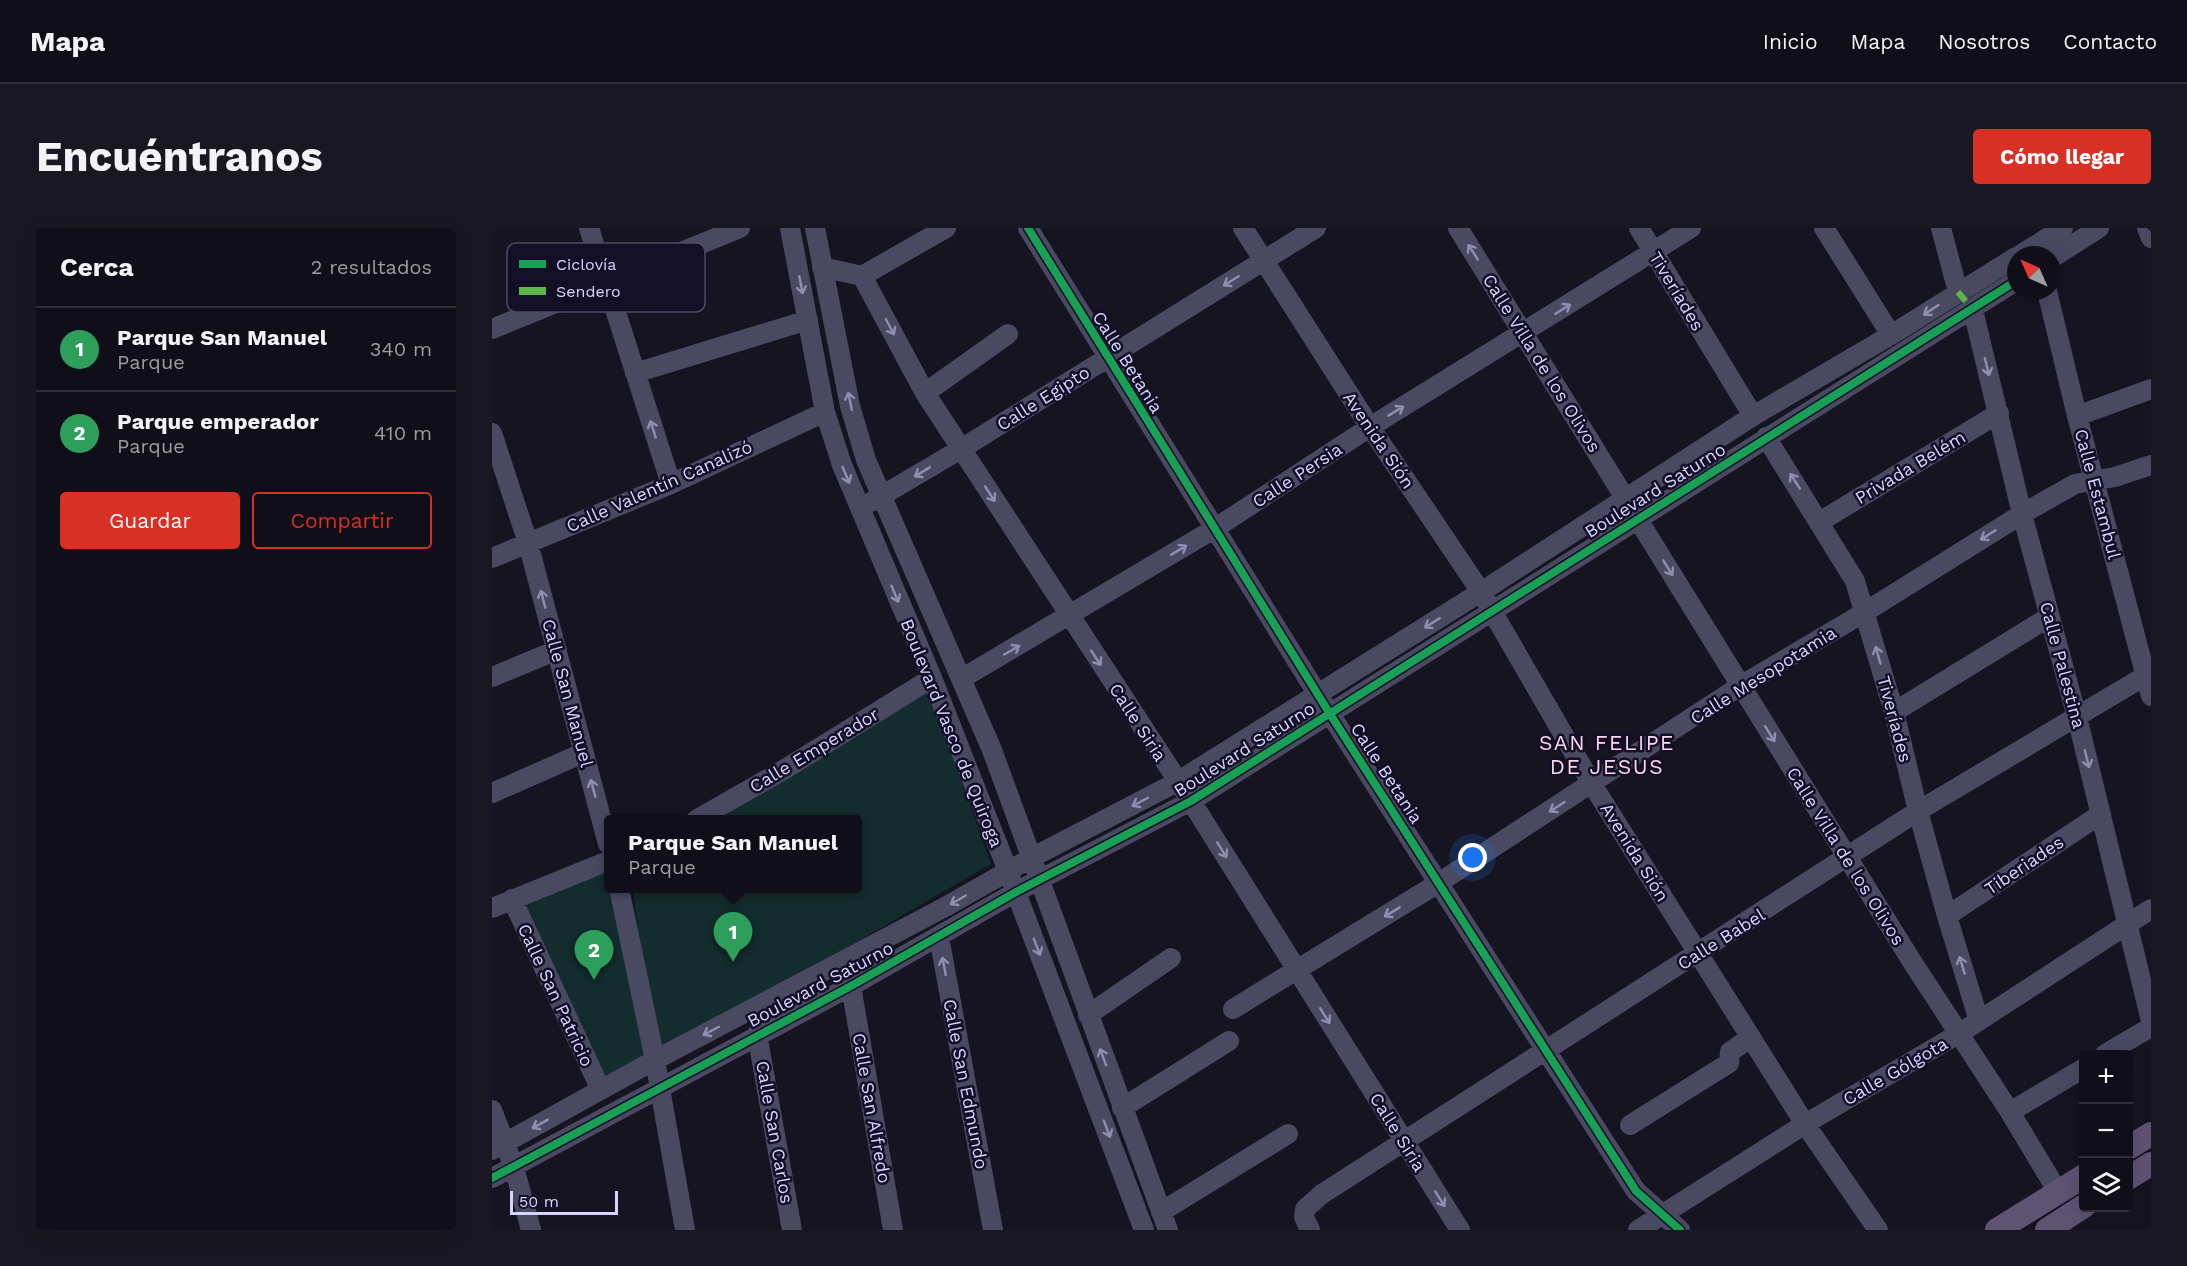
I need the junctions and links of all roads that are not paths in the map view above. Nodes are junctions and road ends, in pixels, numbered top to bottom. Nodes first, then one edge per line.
1 (589, 228) edge
2 (740, 228) edge
3 (789, 228) edge
4 (815, 228) edge
5 (946, 228) edge
6 (1028, 228) edge
7 (1243, 228) edge
8 (1316, 228) edge
9 (1458, 228) edge
10 (1639, 228) edge
11 (1691, 228) edge
12 (1824, 228) edge
13 (1941, 228) edge
14 (2063, 228) edge
15 (2099, 228) edge
16 (2147, 228) edge
17 (2151, 238) edge
18 (594, 243) edge
19 (702, 243) edge
20 (2032, 246) edge
21 (1653, 252) junction
22 (2061, 252) edge
23 (1263, 261) junction
24 (2007, 261) edge
25 (822, 267) junction
26 (862, 276) junction
27 (2007, 287) edge
28 (1958, 292) junction
29 (2049, 300) edge
30 (1973, 310) junction
31 (532, 312) edge
32 (616, 312) edge
33 (808, 320) junction
34 (492, 329) edge
35 (1525, 333) junction
36 (1008, 334) dead end
37 (1891, 335) junction
38 (1108, 358) junction
39 (635, 373) junction
40 (2151, 389) edge
41 (925, 393) junction
42 (825, 412) junction
43 (1999, 413) junction
44 (1753, 416) junction
45 (2077, 416) junction
46 (1370, 427) junction
47 (493, 437) edge
48 (1766, 437) junction
49 (961, 449) junction
50 (2151, 465) edge
51 (2095, 480) junction
52 (671, 484) junction
53 (881, 496) junction
54 (1625, 498) junction
55 (860, 508) junction
56 (2022, 514) junction
57 (1637, 518) junction
58 (1821, 521) junction
59 (1214, 529) junction
60 (528, 543) junction
61 (492, 558) edge
62 (1481, 592) junction
63 (1492, 610) junction
64 (1865, 612) junction
65 (1069, 617) junction
66 (2049, 617) junction
67 (557, 650) junction
68 (2146, 653) edge
69 (2145, 675) junction
70 (492, 677) edge
71 (932, 678) junction
72 (961, 679) junction
73 (1740, 686) junction
74 (1320, 695) junction
75 (2151, 696) edge
76 (1894, 712) junction
77 (1330, 714) junction
78 (2077, 717) junction
79 (583, 753) junction
80 (1178, 782) junction
81 (1592, 784) junction
82 (492, 793) edge
83 (1191, 801) junction
84 (1918, 812) junction
85 (2101, 813) junction
86 (703, 815) edge
87 (604, 826) edge
88 (1031, 858) junction
89 (1848, 858) junction
90 (604, 863) edge
91 (1008, 871) junction
92 (1039, 882) junction
93 (1440, 882) junction
94 (1016, 892) junction
95 (620, 893) edge
96 (512, 899) junction
97 (492, 908) edge
98 (2151, 909) edge
99 (1947, 916) junction
100 (2129, 924) junction
101 (939, 938) junction
102 (1699, 954) junction
103 (1171, 958) dead end
104 (1296, 970) junction
105 (851, 986) junction
106 (1233, 1009) dead end
107 (1088, 1016) junction
108 (1979, 1021) junction
109 (2151, 1021) edge
110 (2151, 1027) edge
111 (1960, 1033) junction
112 (757, 1034) junction
113 (1751, 1037) junction
114 (1229, 1041) dead end
115 (1545, 1050) junction
116 (2113, 1050) edge
117 (655, 1060) junction
118 (2079, 1071) edge
119 (660, 1089) junction
120 (601, 1090) junction
121 (1122, 1108) junction
122 (492, 1110) edge
123 (2010, 1112) junction
124 (1805, 1124) junction
125 (1630, 1125) dead end
126 (1288, 1134) dead end
127 (2151, 1134) edge
128 (1403, 1141) junction
129 (2133, 1145) edge
130 (499, 1146) edge
131 (2151, 1164) edge
132 (514, 1167) junction
133 (2133, 1175) edge
134 (492, 1179) edge
135 (2079, 1179) edge
136 (2058, 1192) junction
137 (1662, 1215) junction
138 (2077, 1217) edge
139 (1165, 1221) edge
140 (1307, 1222) edge
141 (531, 1230) edge
142 (685, 1230) edge
143 (792, 1230) edge
144 (893, 1230) edge
145 (993, 1230) edge
146 (1144, 1230) edge
147 (1460, 1230) edge
148 (1638, 1230) edge
149 (1680, 1230) edge
150 (1878, 1230) edge
151 (1997, 1230) edge
152 (2047, 1230) edge

1 - 18 street
2 - 19 street
3 -> 33 street, Boulevard Vasco de Quiroga
4 - 25 street, Boulevard Vasco de Quiroga
5 - 26 street
6 - 38 street, Calle Betania
7 - 23 street, Avenida Sión
8 - 23 street, Calle Egipto
35 -> 9 street, Calle Villa de los Olivos
10 - 21 street, Tiveríades
11 - 21 street, Calle Persia
12 - 37 street
13 - 28 street
14 - 20 street, Boulevard Saturno
15 - 22 street
16 - 17 street
35 -> 21 street, Calle Persia
21 - 44 street, Tiveríades
23 -> 38 street, Calle Egipto
23 - 46 street, Avenida Sión
24 - 28 street, Boulevard Saturno
25 - 26 street
53 -> 25 street, Boulevard Vasco de Quiroga
26 -> 41 street, Calle Siria
27 - 30 street, Boulevard Saturno
28 -> 37 street, Boulevard Saturno
29 - 45 street, Calle Estambul
30 -> 43 street, Calle Palestina
30 - 48 street, Boulevard Saturno
31 - 34 street
32 - 39 street
33 - 39 street
33 - 42 street, Boulevard Vasco de Quiroga
46 -> 35 street, Calle Persia
35 - 54 street, Calle Villa de los Olivos
36 - 41 street
37 - 44 street, Boulevard Saturno
38 - 49 street, Calle Egipto
38 - 59 street, Calle Betania
52 -> 39 street
40 - 45 street
41 - 49 street, Calle Siria
42 - 52 street, Calle Valentín Canalizó
42 -> 55 street, Boulevard Vasco de Quiroga
43 - 56 street, Calle Palestina
43 - 58 street, Privada Belém
44 - 54 street, Boulevard Saturno
45 - 51 street, Calle Estambul
46 - 59 street, Calle Persia
46 - 62 street, Avenida Sión
47 - 60 street, Calle San Manuel
48 - 57 street, Boulevard Saturno
58 -> 48 street, Tiveríades
49 -> 53 street, Calle Egipto
49 -> 65 street, Calle Siria
50 - 51 street, Calle Mesopotamia
51 - 56 street, Calle Mesopotamia
51 - 68 street, Calle Estambul
52 - 60 street, Calle Valentín Canalizó
53 - 55 street, Calle Egipto
53 - 72 street, Boulevard Vasco de Quiroga
54 - 62 street, Boulevard Saturno
55 -> 71 street, Boulevard Vasco de Quiroga
56 -> 64 street, Calle Mesopotamia
56 - 66 street, Calle Palestina
57 - 63 street, Boulevard Saturno
57 -> 73 street, Calle Villa de los Olivos
58 - 64 street, Tiveríades
65 -> 59 street, Calle Persia
59 - 74 street, Calle Betania
60 - 61 street, Calle Valentín Canalizó
67 -> 60 street, Calle San Manuel
62 - 63 street, Avenida Sión
62 -> 74 street, Boulevard Saturno
63 - 77 street, Boulevard Saturno
63 - 81 street, Avenida Sión
64 - 73 street, Calle Mesopotamia
76 -> 64 street, Tiveríades
72 -> 65 street, Calle Persia
65 -> 80 street, Calle Siria
66 - 76 street
66 - 78 street, Calle Palestina
67 - 70 street
67 - 79 street, Calle San Manuel
68 - 69 street, Calle Estambul
69 - 75 street, Calle Estambul
69 - 78 street, Calle Babel
71 - 86 street, Calle Emperador
71 - 91 street, Boulevard Vasco de Quiroga
72 - 88 street, Boulevard Vasco de Quiroga
73 - 81 street, Calle Mesopotamia
73 -> 89 street, Calle Villa de los Olivos
74 - 77 street, Calle Betania
74 - 80 street, Boulevard Saturno
76 - 84 street, Tiveríades
77 - 83 street, Boulevard Saturno
77 - 93 street, Calle Betania
78 - 84 street, Calle Babel
78 -> 85 street, Calle Palestina
79 - 82 street
87 -> 79 street, Calle San Manuel
80 - 83 street, Calle Siria
80 -> 88 street, Boulevard Saturno
81 -> 93 street, Calle Mesopotamia
81 - 102 street, Avenida Sión
83 - 92 street, Boulevard Saturno
83 -> 104 street, Calle Siria
84 - 89 street, Calle Babel
84 - 99 street, Tiveríades
85 - 99 street, Tiberiades
85 - 100 street, Calle Palestina
88 - 91 street, Boulevard Saturno
88 - 92 street, Boulevard Vasco de Quiroga
89 - 102 street, Calle Babel
89 - 111 street, Calle Villa de los Olivos
90 - 96 street
91 - 94 street, Boulevard Vasco de Quiroga
91 -> 117 street, Boulevard Saturno
92 - 94 street, Boulevard Saturno
92 - 107 street, Boulevard Vasco de Quiroga
93 -> 104 street, Calle Mesopotamia
93 - 115 street, Calle Betania
94 - 101 street, Boulevard Saturno
94 -> 146 street, Boulevard Vasco de Quiroga
95 - 117 street
96 - 97 street
96 - 120 street, Calle San Patricio
98 - 100 street, Calle Gólgota
108 -> 99 street, Tiveríades
100 - 108 street, Calle Gólgota
100 - 109 street, Calle Palestina
101 - 105 street, Boulevard Saturno
145 -> 101 street, Calle San Edmundo
102 - 113 street, Avenida Sión
102 - 115 street, Calle Babel
103 - 107 street
104 - 106 street, Calle Mesopotamia
104 -> 128 street, Calle Siria
105 - 112 street, Boulevard Saturno
105 - 144 street, Calle San Alfredo
121 -> 107 street, Boulevard Vasco de Quiroga
108 - 111 street, Calle Gólgota
110 - 116 street
111 - 123 street, Calle Villa de los Olivos
111 - 124 street, Calle Gólgota
112 - 119 street, Boulevard Saturno
112 - 143 street, Calle San Carlos
113 - 124 street, Avenida Sión
113 - 125 street
114 - 121 street
115 - 128 street, Calle Babel
115 - 137 street, Calle Betania
117 - 119 street
117 - 120 street, Boulevard Saturno
118 - 123 street
119 - 132 street, Boulevard Saturno
119 - 142 street
120 -> 130 street, Boulevard Saturno
121 - 139 street, Boulevard Vasco de Quiroga
122 - 130 street
123 - 136 street, Calle Villa de los Olivos
124 - 137 street, Calle Gólgota
124 - 150 street, Avenida Sión
126 - 139 street
127 - 129 main road
128 - 140 street, Calle Babel
128 -> 147 street, Calle Siria
130 - 132 street
131 - 133 main road
132 - 134 street, Boulevard Saturno
132 - 141 street
135 - 136 main road
136 - 151 main road
137 - 148 street, Calle Gólgota
137 - 149 street, Calle Betania
138 - 152 main road

